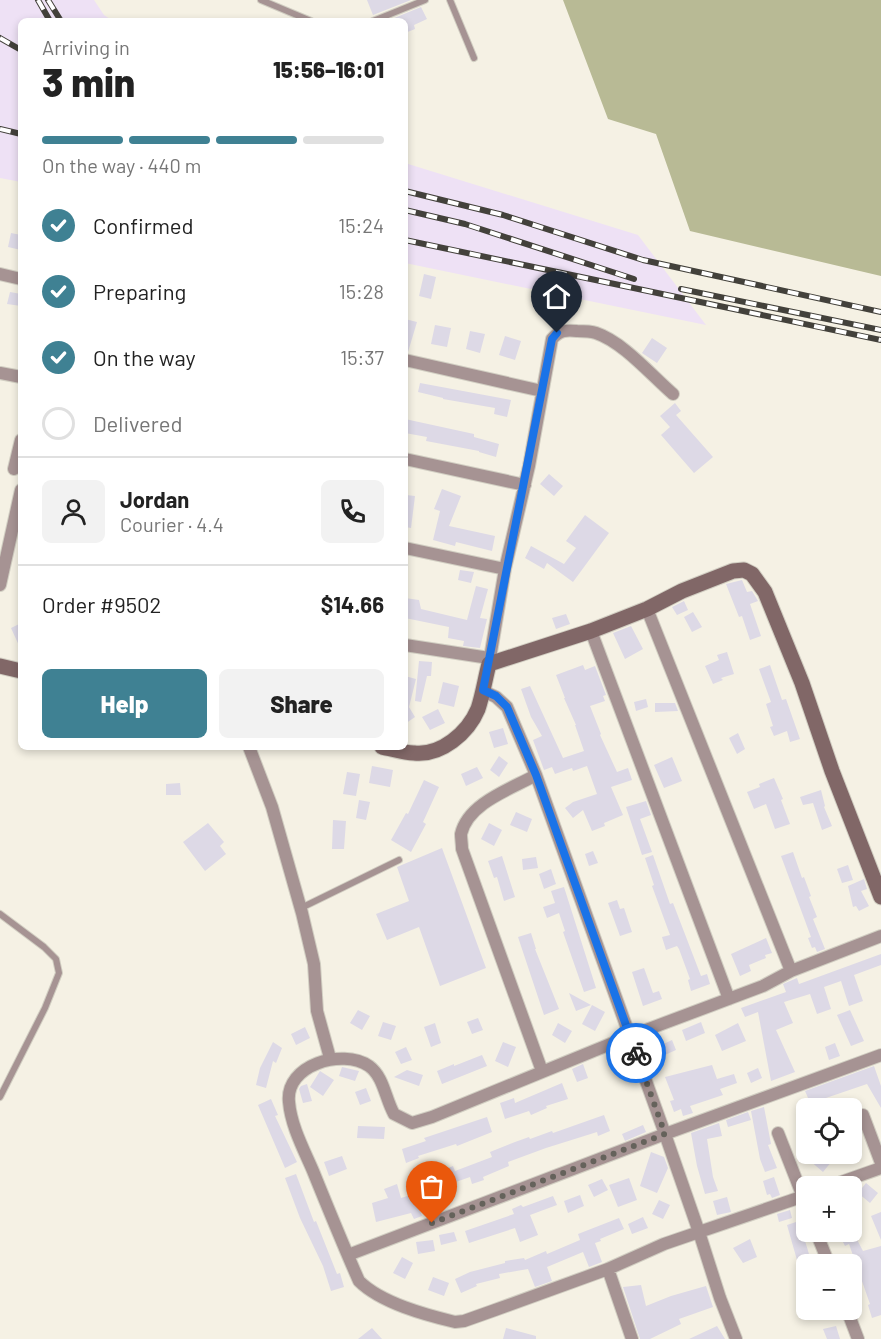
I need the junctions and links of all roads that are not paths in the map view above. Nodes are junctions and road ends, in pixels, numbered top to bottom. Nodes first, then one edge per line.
1 (261, 0) edge
2 (426, 0) edge
3 (450, 0) edge
4 (304, 18) edge
5 (381, 18) edge
6 (474, 58) dead end
7 (0, 274) edge
8 (18, 278) edge
9 (408, 361) edge
10 (0, 373) edge
11 (18, 376) edge
12 (542, 391) junction
13 (673, 394) dead end
14 (408, 460) edge
15 (0, 466) edge
16 (17, 469) edge
17 (525, 484) junction
18 (18, 504) edge
19 (408, 549) edge
20 (505, 569) junction
21 (0, 585) edge
22 (647, 609) junction
23 (591, 631) junction
24 (408, 646) edge
25 (489, 661) junction
26 (0, 666) edge
27 (18, 670) edge
28 (483, 690) junction
29 (250, 750) edge
30 (396, 750) edge
31 (536, 775) junction
32 (399, 860) dead end
33 (881, 897) edge
34 (300, 908) junction
35 (0, 914) edge
36 (881, 936) edge
37 (791, 972) junction
38 (729, 999) junction
39 (630, 1036) junction
40 (881, 1055) edge
41 (330, 1058) junction
42 (542, 1071) junction
43 (0, 1097) edge
44 (863, 1115) dead end
45 (778, 1133) dead end
46 (665, 1134) junction
47 (881, 1163) edge
48 (881, 1168) edge
49 (796, 1176) edge
50 (858, 1176) edge
51 (796, 1203) edge
52 (699, 1232) junction
53 (348, 1255) junction
54 (608, 1269) junction
55 (851, 1320) edge
56 (632, 1339) edge
57 (736, 1339) edge
58 (858, 1339) edge

1 - 4 lane
2 - 5 lane
3 - 6 lane
7 - 8 street
9 - 12 street
10 - 11 street
12 - 13 street
12 - 17 street
14 - 17 street
15 - 16 street
17 - 20 street
18 - 21 street
19 - 20 street
20 - 25 street
22 - 23 street
22 - 33 street
22 - 37 street
23 - 25 street
23 - 38 street
24 - 25 street
25 - 28 street
26 - 27 street
28 - 30 street
28 - 31 street
29 - 34 street
31 - 39 street
31 - 42 street
32 - 34 lane
34 - 41 street
35 - 43 lane
36 - 37 street
37 - 38 street
38 - 39 street
39 - 42 street
39 - 46 street
40 - 46 street
41 - 42 street
41 - 53 street
44 - 47 street
45 - 49 street
46 - 52 street
46 - 53 street
48 - 50 street
51 - 52 street
52 - 54 street
52 - 57 street
53 - 54 street
54 - 56 street
55 - 58 street

